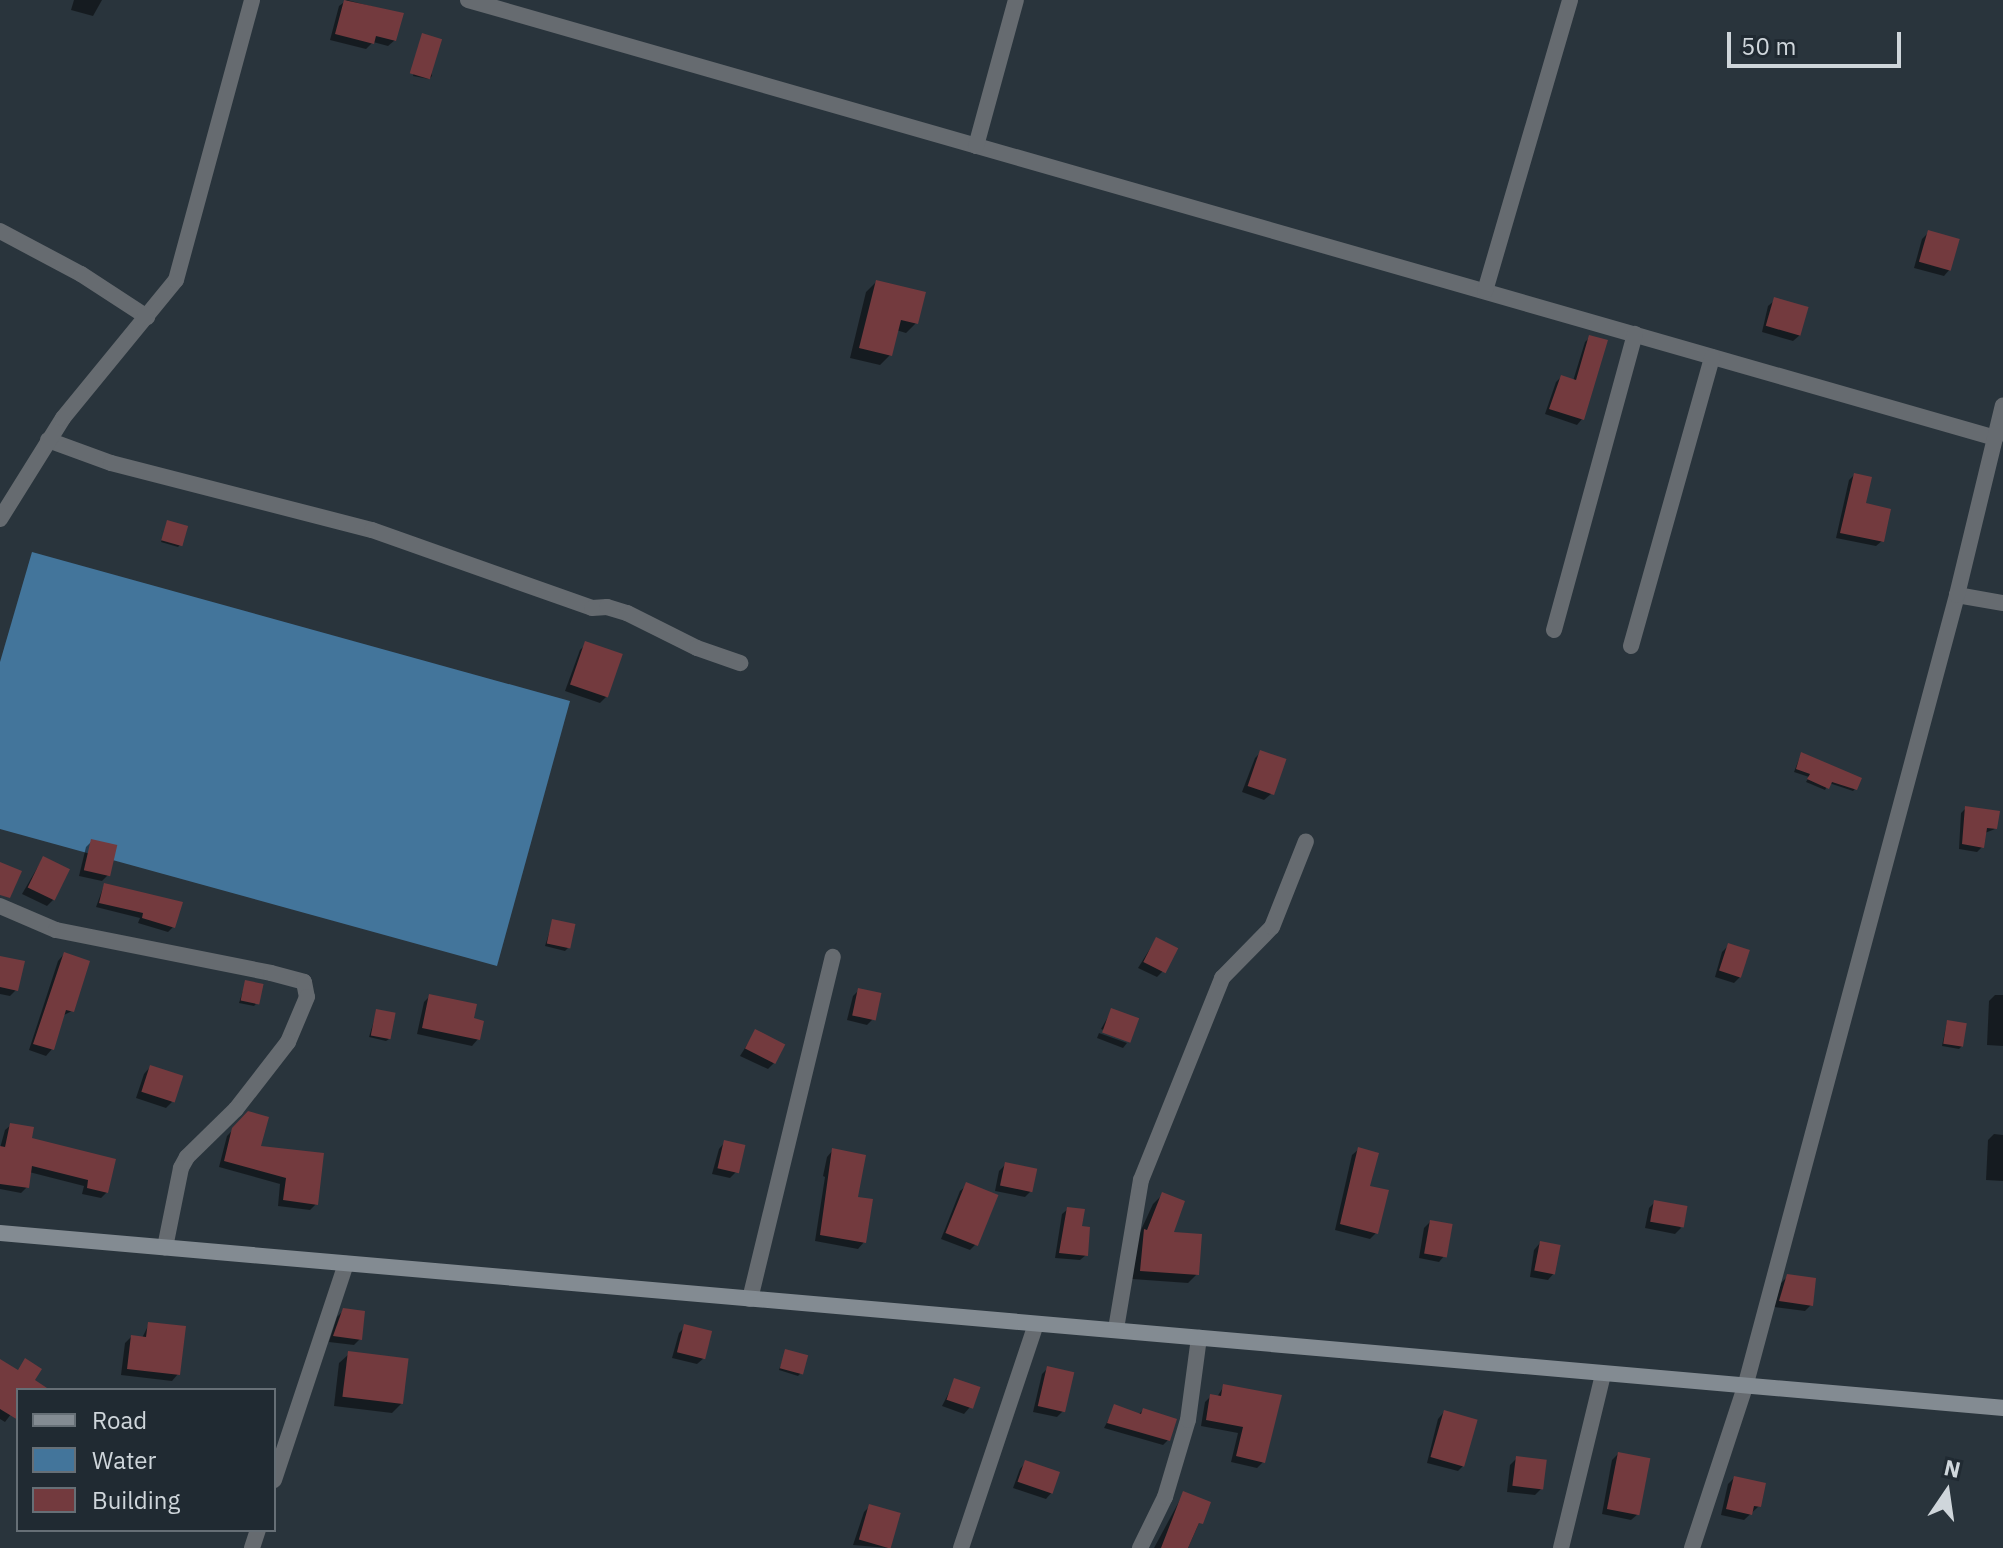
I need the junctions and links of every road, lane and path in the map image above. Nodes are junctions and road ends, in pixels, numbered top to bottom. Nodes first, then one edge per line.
1 (252, 0) edge
2 (468, 0) edge
3 (1016, 0) edge
4 (1570, 0) edge
5 (976, 146) junction
6 (0, 231) edge
7 (1485, 291) junction
8 (147, 317) junction
9 (1635, 334) junction
10 (1712, 357) junction
11 (2003, 405) edge
12 (1995, 438) junction
13 (48, 440) junction
14 (0, 519) edge
15 (1957, 595) junction
16 (2003, 603) edge
17 (1554, 630) dead end
18 (1631, 646) dead end
19 (740, 663) dead end
20 (1306, 841) dead end
21 (0, 906) edge
22 (833, 957) dead end
23 (0, 1233) edge
24 (165, 1247) junction
25 (346, 1264) junction
26 (750, 1299) junction
27 (1036, 1324) junction
28 (1116, 1329) junction
29 (1199, 1338) junction
30 (1603, 1374) junction
31 (1745, 1387) junction
32 (2003, 1408) edge
33 (276, 1474) edge
34 (961, 1548) edge
35 (1140, 1548) edge
36 (1561, 1548) edge
37 (1692, 1548) edge

1 - 8 street
2 - 5 street
3 - 5 street
4 - 7 street
5 - 7 street
6 - 8 street
7 - 9 street
8 - 13 street
9 - 10 street
9 - 17 street
10 - 12 street
10 - 18 street
11 - 12 street
12 - 15 street
13 - 14 street
13 - 19 street
15 - 16 street
15 - 31 street
20 - 28 street
21 - 24 street
22 - 26 street
23 - 24 street
24 - 25 street
25 - 26 street
25 - 33 street
26 - 27 street
27 - 28 street
27 - 34 street
28 - 29 street
29 - 30 street
29 - 35 street
30 - 31 street
30 - 36 street
31 - 32 street
31 - 37 street

